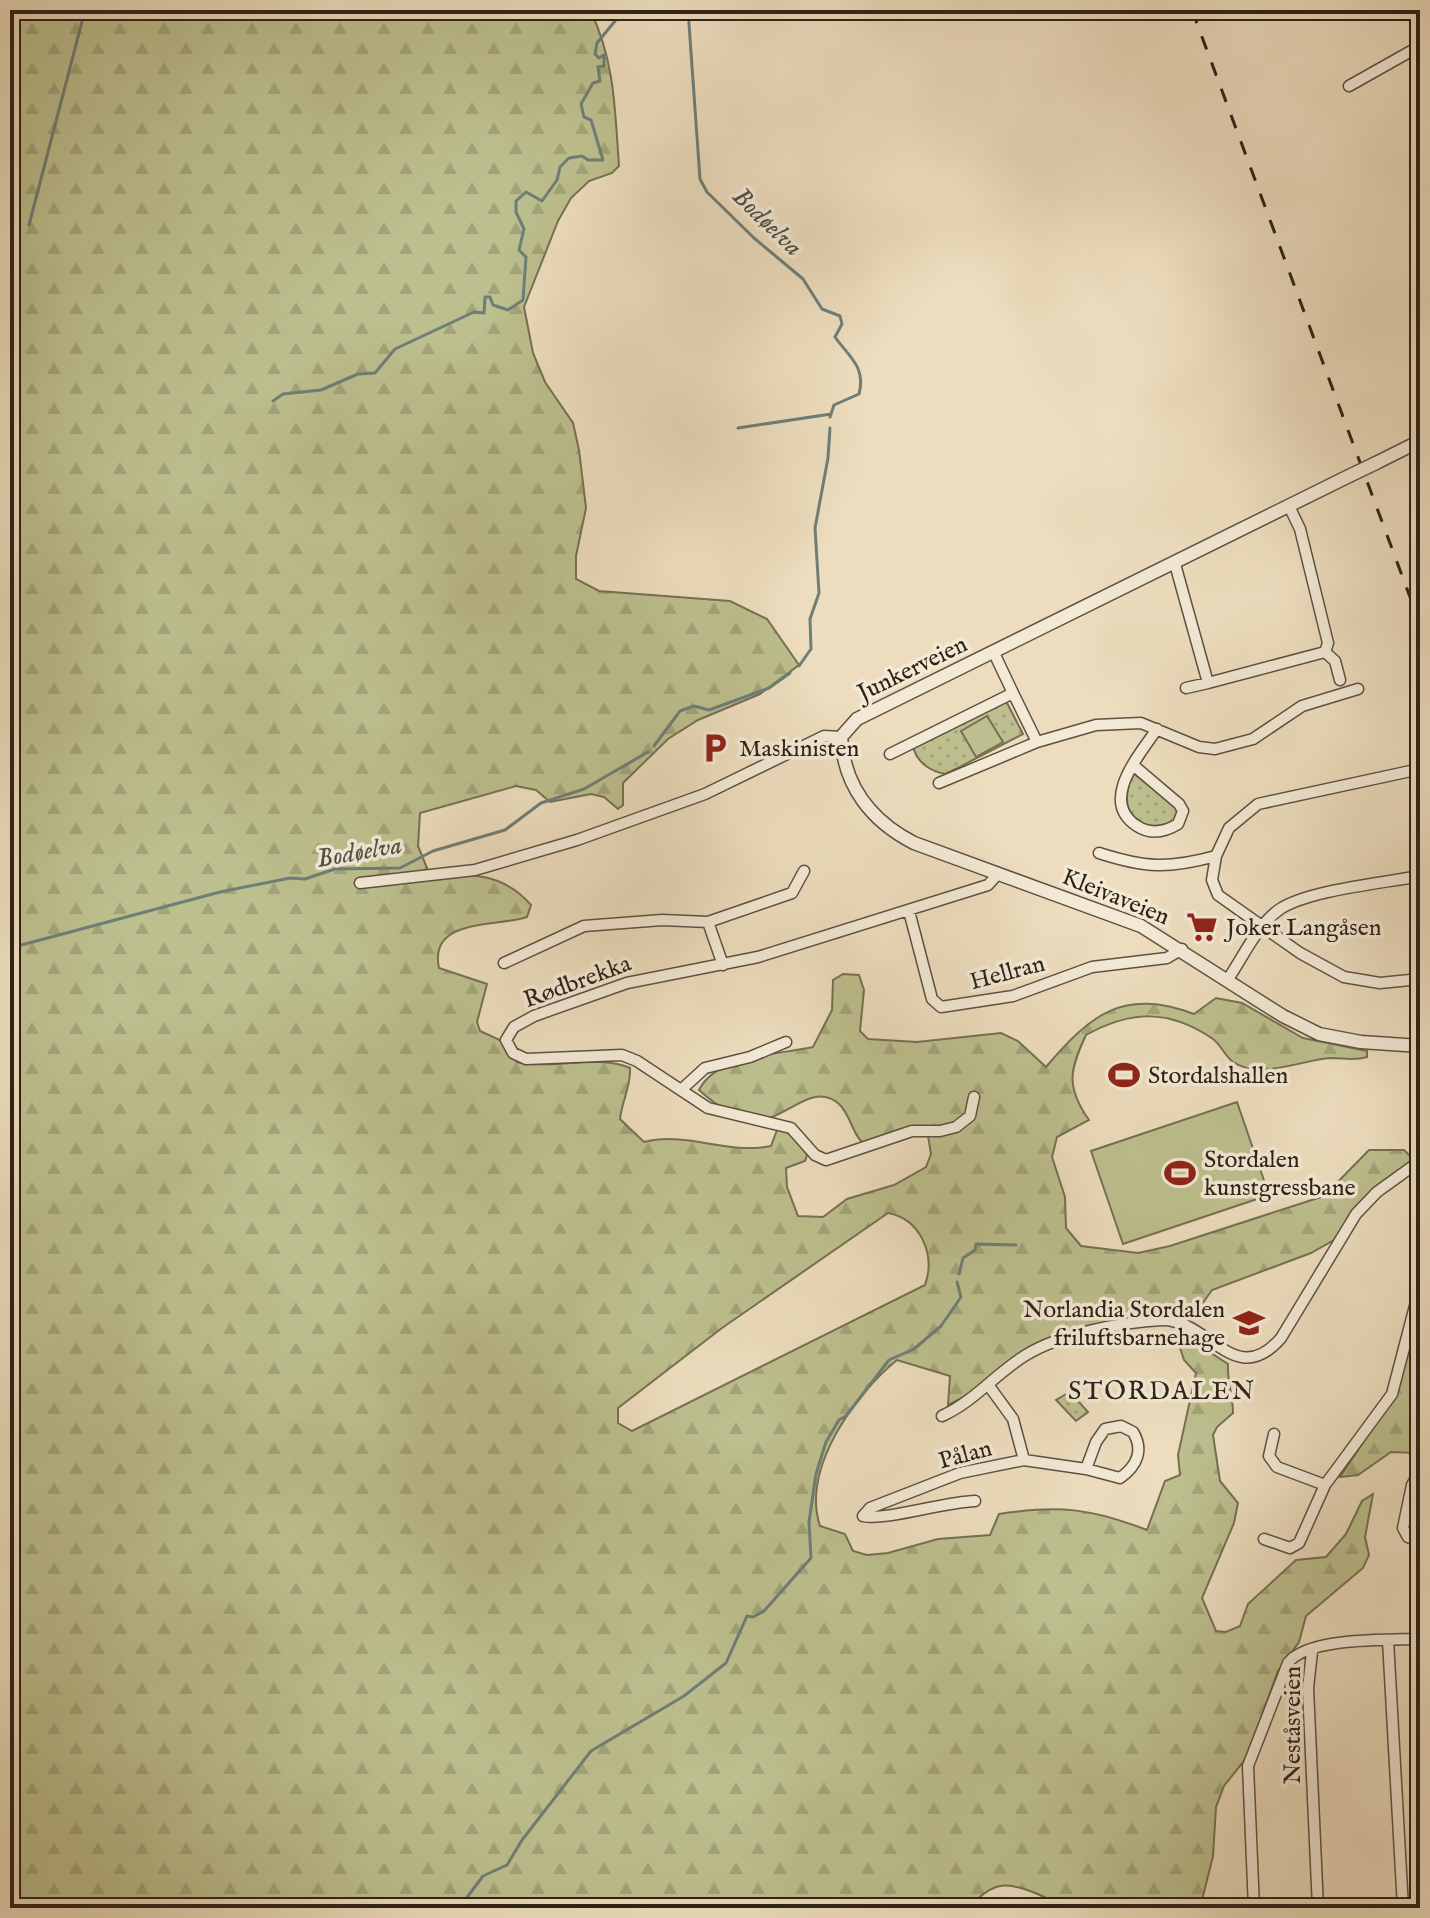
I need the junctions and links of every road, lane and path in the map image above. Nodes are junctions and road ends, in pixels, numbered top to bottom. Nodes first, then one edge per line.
1 (1420, 46) edge
2 (1349, 86) dead end
3 (1420, 441) edge
4 (1289, 506) junction
5 (1175, 564) junction
6 (1325, 652) junction
7 (994, 653) junction
8 (1340, 680) dead end
9 (1208, 683) junction
10 (1186, 688) dead end
11 (1358, 689) dead end
12 (1013, 693) junction
13 (1157, 729) junction
14 (841, 737) junction
15 (1037, 742) junction
16 (890, 754) dead end
17 (1133, 765) junction
18 (1420, 769) edge
19 (939, 783) dead end
20 (1099, 853) dead end
21 (1216, 856) junction
22 (804, 871) dead end
23 (997, 875) junction
24 (1420, 876) edge
25 (360, 883) dead end
26 (909, 911) junction
27 (708, 922) junction
28 (1262, 929) junction
29 (1182, 949) junction
30 (504, 963) dead end
31 (723, 965) junction
32 (1228, 979) junction
33 (1420, 979) edge
34 (786, 1042) dead end
35 (1420, 1046) edge
36 (681, 1090) junction
37 (974, 1097) dead end
38 (1420, 1161) edge
39 (1420, 1287) edge
40 (989, 1386) junction
41 (942, 1416) dead end
42 (1274, 1434) dead end
43 (1024, 1460) junction
44 (1086, 1469) junction
45 (1420, 1471) edge
46 (1325, 1485) junction
47 (975, 1501) dead end
48 (1264, 1539) dead end
49 (1420, 1541) edge
50 (1420, 1639) edge
51 (1388, 1640) junction
52 (1312, 1652) junction
53 (1254, 1908) edge
54 (1318, 1908) edge
55 (1403, 1908) edge

1 - 2 street
3 - 4 street, Junkerveien, bridge
4 - 5 street, Junkerveien
4 - 6 street
5 - 7 street, Junkerveien
5 - 9 street
6 - 8 street
6 - 9 street
7 - 12 street
7 - 14 street, Junkerveien
9 - 10 street
11 - 13 street
12 - 15 street
12 - 16 street
13 - 15 street
13 - 17 street
14 - 23 street, Kleivaveien
14 - 25 street, Junkerveien
15 - 19 street
17 - 17 street
18 - 21 street
20 - 21 street
21 - 28 street
22 - 27 street
23 - 26 street, Rødbrekka
23 - 29 street, Kleivaveien
24 - 28 street
26 - 29 street, Hellran
26 - 31 street, Rødbrekka
27 - 30 street
27 - 31 street
28 - 32 street
28 - 33 street
29 - 32 street, Kleivaveien
31 - 36 street, Rødbrekka
32 - 35 street, Kleivaveien
34 - 36 street
36 - 37 street, Rødbrekka
38 - 40 street
39 - 46 street
40 - 41 street
40 - 43 street
42 - 46 street
43 - 44 street, Pålan
43 - 47 street, Pålan
44 - 44 street, Pålan
45 - 49 street
46 - 48 street
50 - 51 street, Neståsveien
51 - 52 street, Neståsveien
51 - 55 street
52 - 53 street
52 - 54 street, Neståsveien

